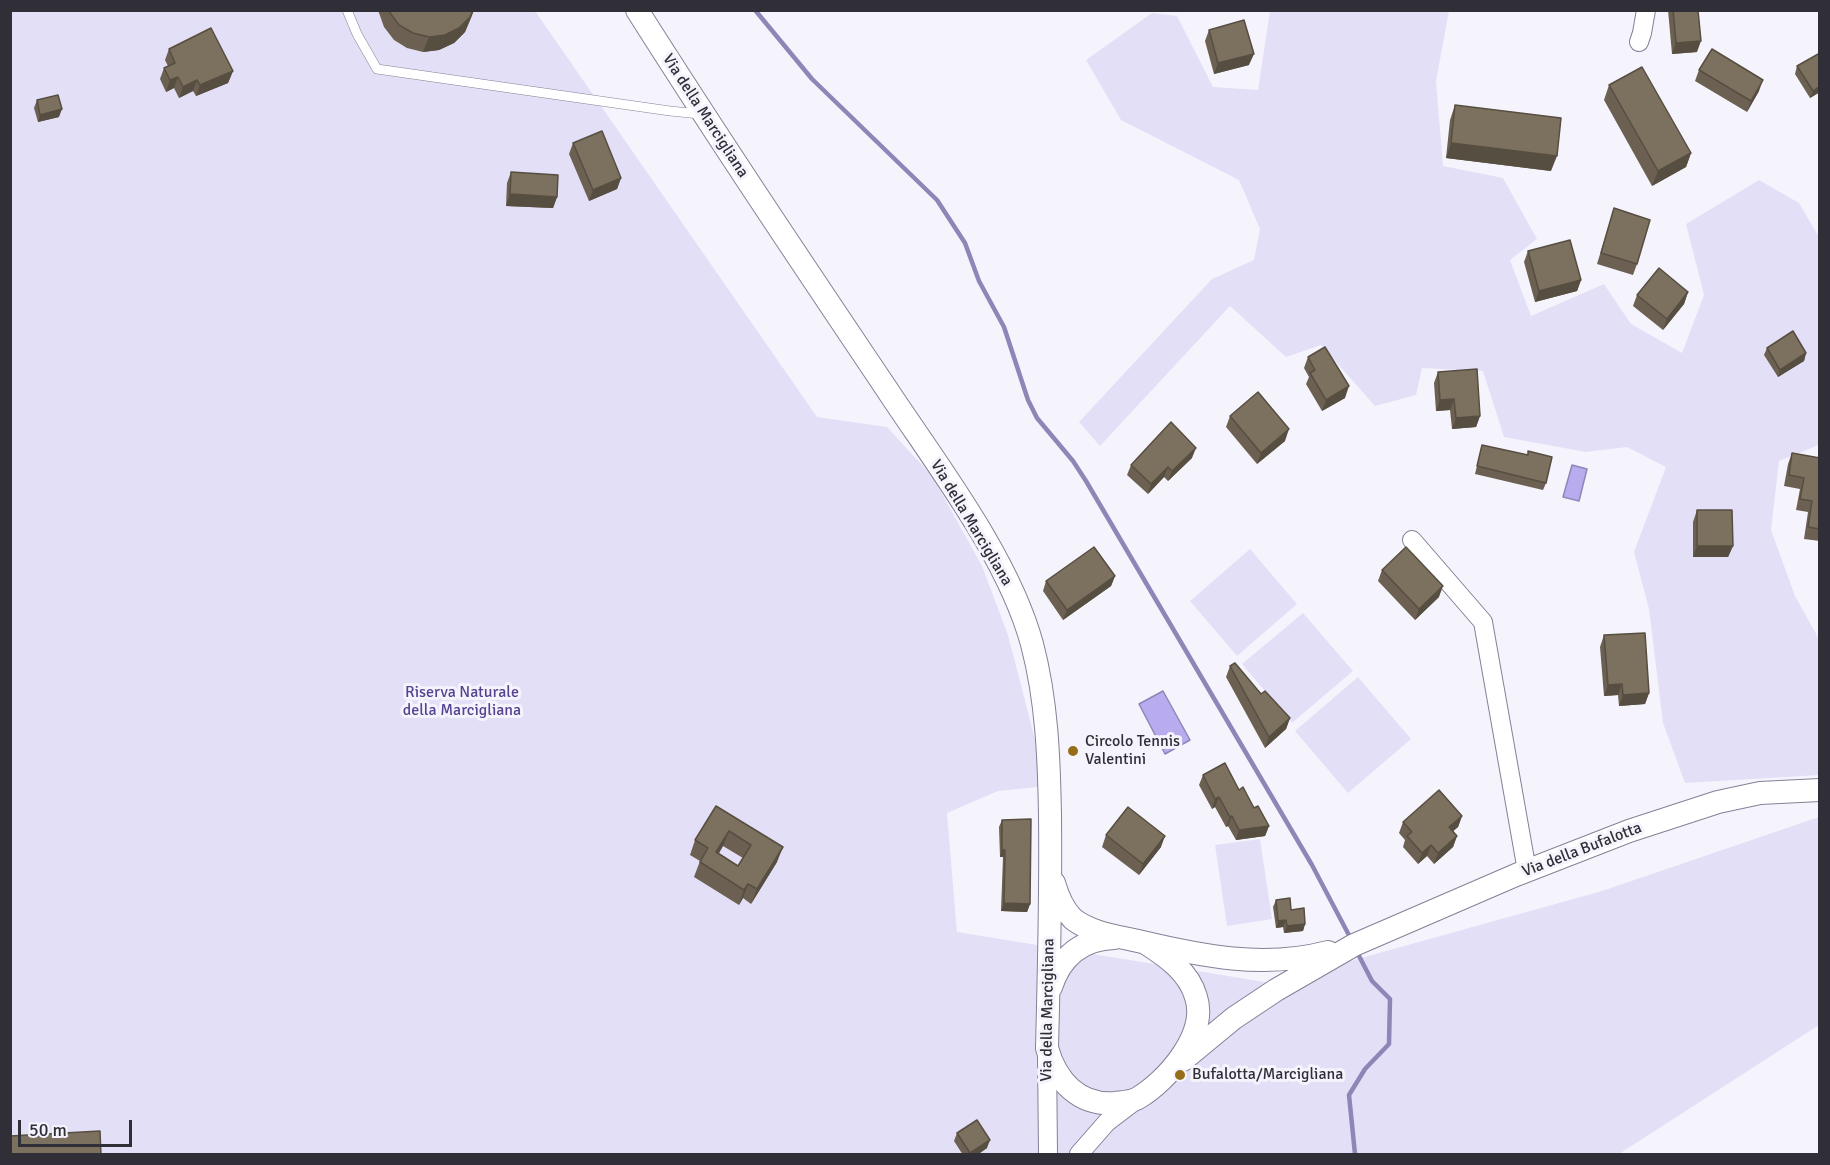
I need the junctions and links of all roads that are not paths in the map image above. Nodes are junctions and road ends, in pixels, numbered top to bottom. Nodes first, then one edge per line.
1 (347, 10) edge
2 (637, 10) edge
3 (1646, 10) edge
4 (1639, 42) dead end
5 (702, 114) junction
6 (1412, 540) dead end
7 (1820, 790) edge
8 (1050, 867) junction
9 (1527, 871) junction
10 (1121, 938) junction
11 (1147, 944) junction
12 (1354, 945) junction
13 (1048, 997) junction
14 (1047, 1048) junction
15 (1175, 1067) junction
16 (1136, 1099) junction
17 (1048, 1155) edge
18 (1079, 1155) edge

1 - 5 lane
2 - 5 street, Via della Marcigliana
3 - 4 street
5 - 8 street, Via della Marcigliana
6 - 9 street
7 - 9 street, Via della Bufalotta
8 - 10 street, Via della Bufalotta
8 - 13 street, Via della Marcigliana
9 - 12 street, Via della Bufalotta
10 - 11 street, Via della Bufalotta
10 - 13 street
11 - 12 street, Via della Bufalotta
11 - 15 street
12 - 15 street, Via della Bufalotta
13 - 14 street, Via della Marcigliana
14 - 16 street
14 - 17 street, Via della Marcigliana
15 - 16 street
16 - 18 street

